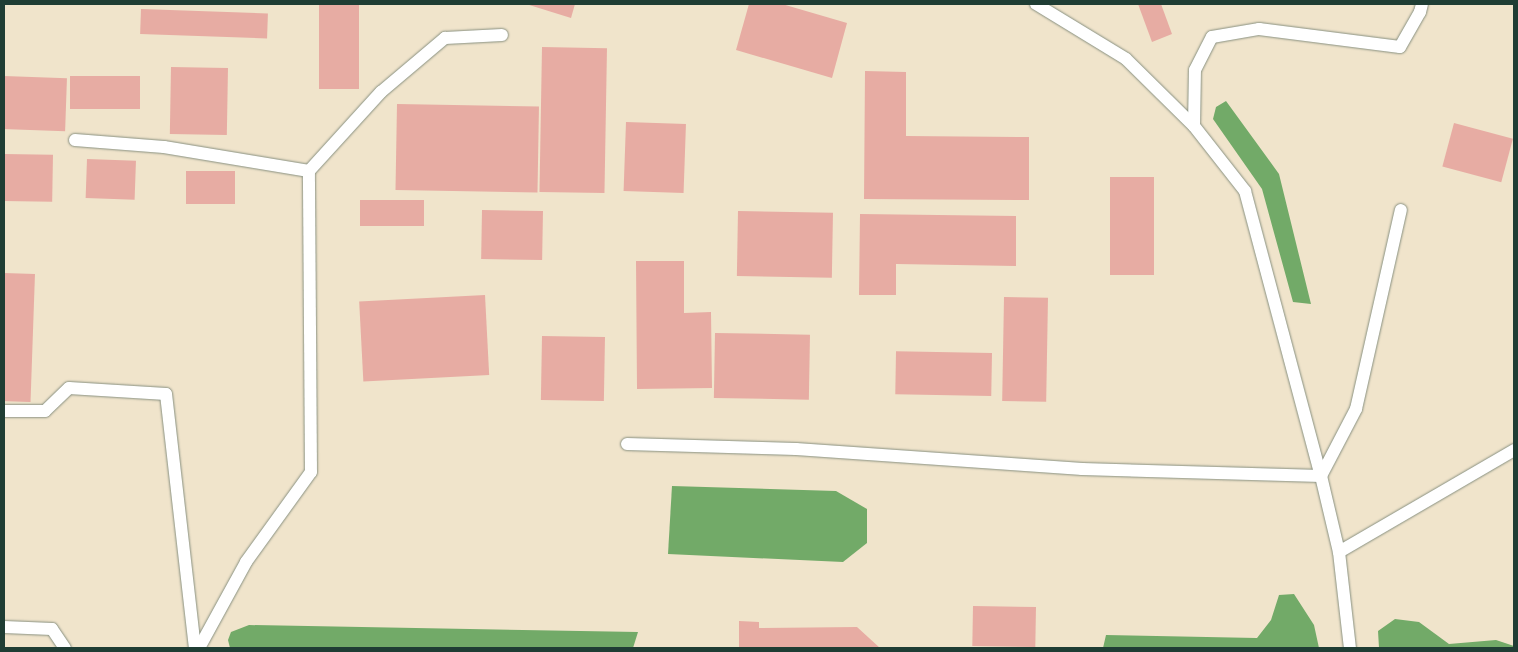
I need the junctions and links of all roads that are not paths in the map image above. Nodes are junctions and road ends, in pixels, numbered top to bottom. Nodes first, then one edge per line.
1 (1036, 4) edge
2 (1422, 4) edge
3 (502, 35) dead end
4 (1194, 126) junction
5 (75, 140) dead end
6 (309, 171) junction
7 (1401, 210) dead end
8 (4, 411) edge
9 (627, 444) dead end
10 (1514, 450) edge
11 (1322, 476) junction
12 (1339, 552) junction
13 (4, 627) edge
14 (65, 648) edge
15 (195, 648) edge
16 (199, 648) edge
17 (1350, 648) edge

1 - 4 lane
2 - 4 lane
3 - 6 lane
4 - 11 lane
5 - 6 lane
6 - 16 lane
7 - 11 lane
8 - 15 lane
9 - 11 lane
10 - 12 lane
11 - 12 lane
12 - 17 lane
13 - 14 lane

